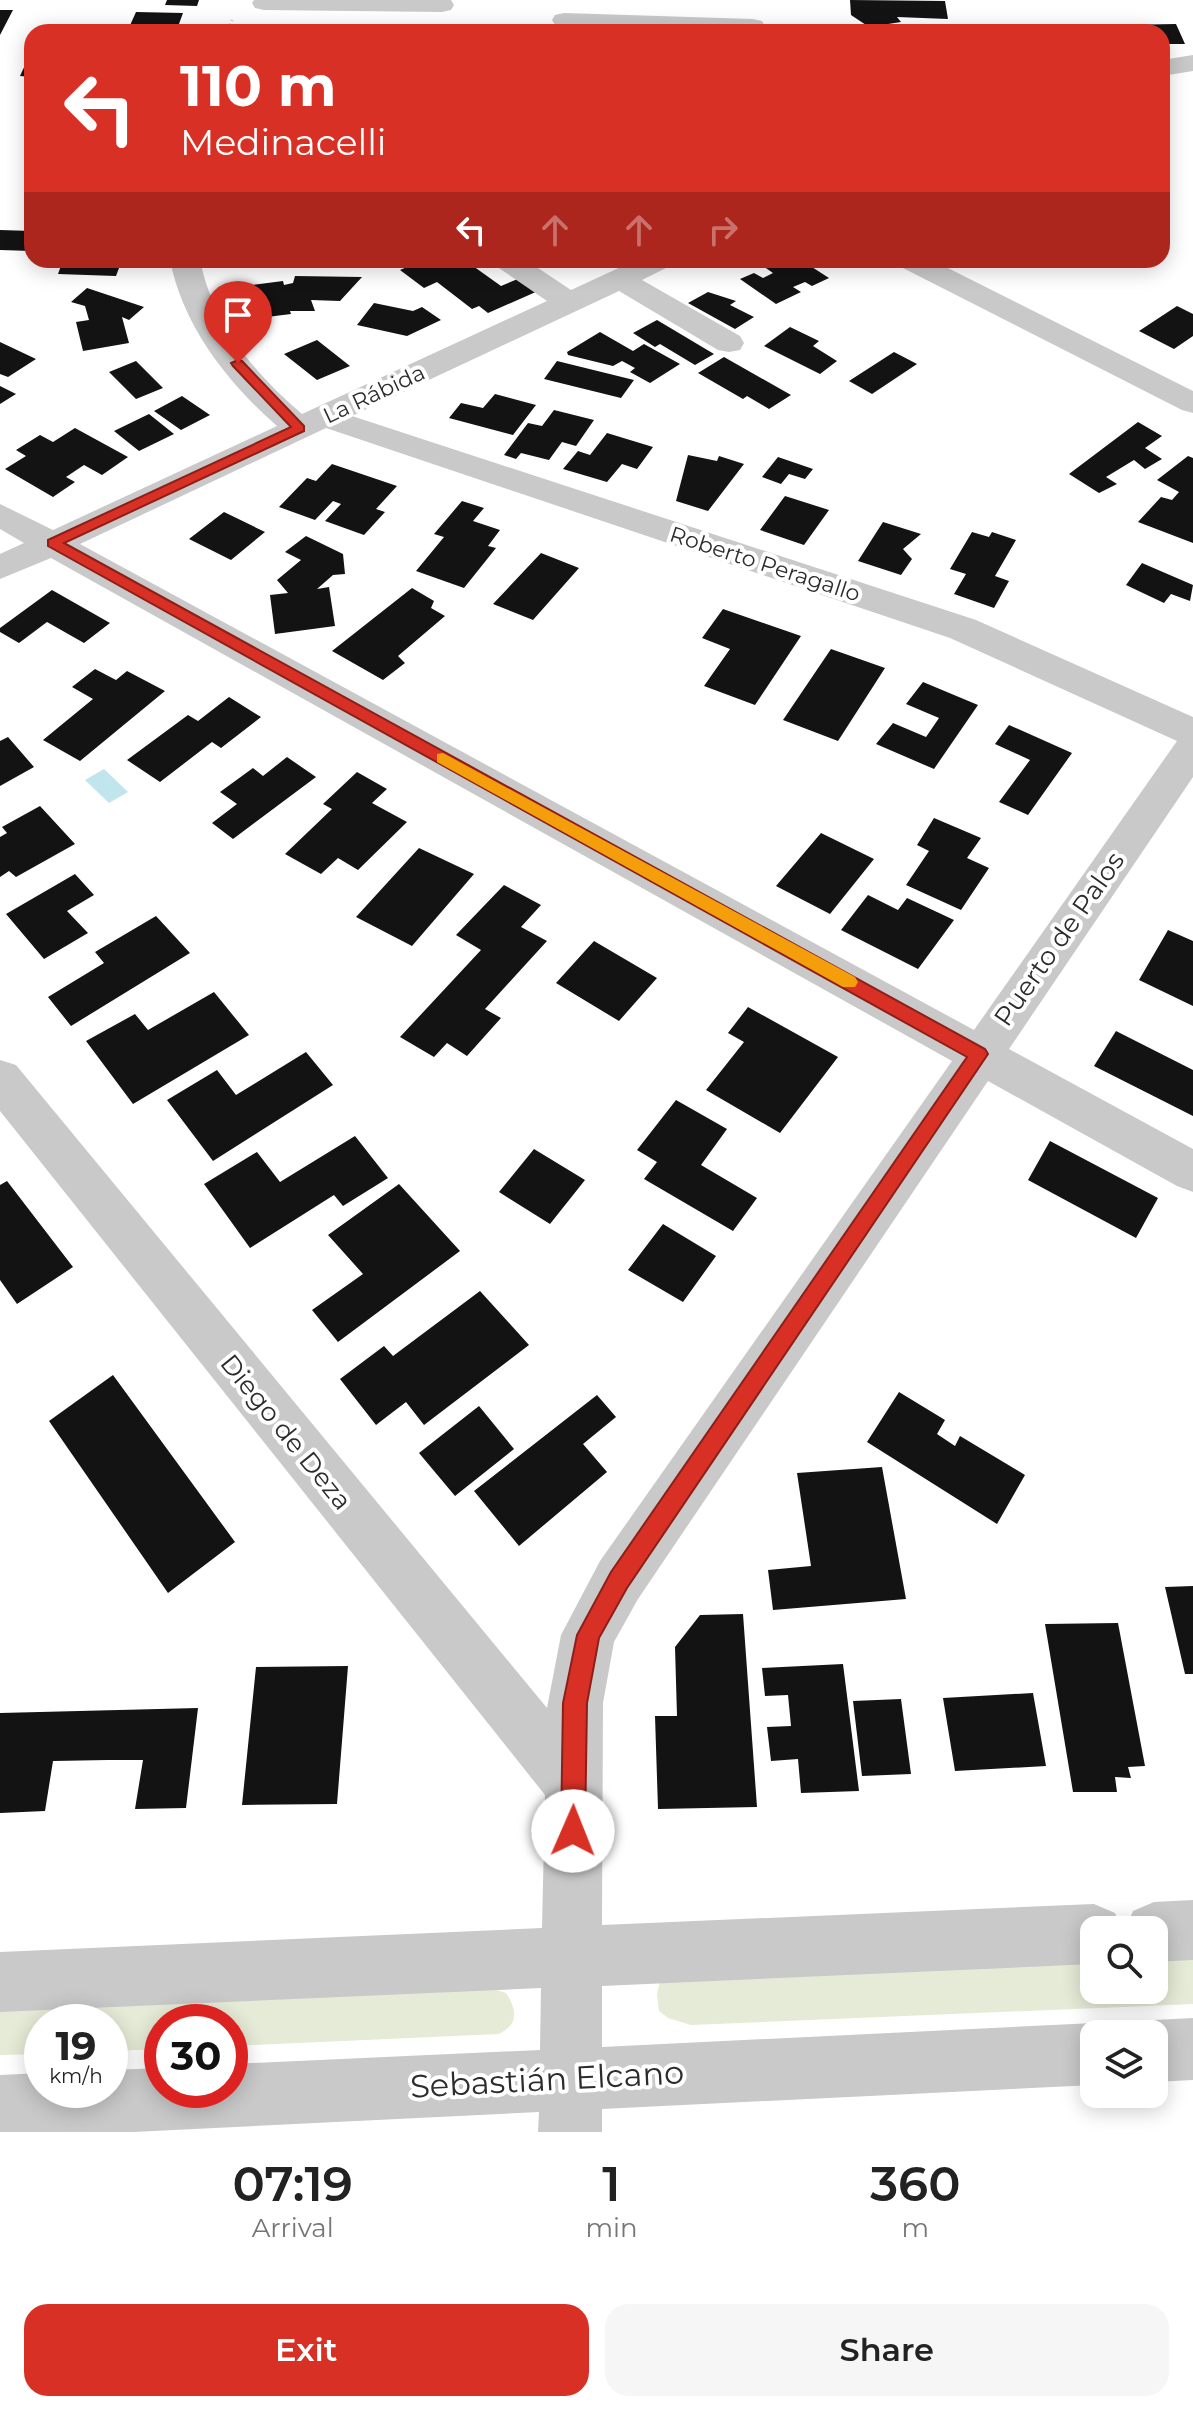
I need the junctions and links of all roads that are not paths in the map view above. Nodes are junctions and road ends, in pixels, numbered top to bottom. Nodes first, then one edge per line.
1 (752, 0) edge
2 (264, 1) edge
3 (442, 5) dead end
4 (564, 20) dead end
5 (257, 24) edge
6 (648, 24) edge
7 (753, 24) edge
8 (1193, 63) edge
9 (1170, 67) edge
10 (187, 268) edge
11 (518, 268) edge
12 (643, 268) edge
13 (925, 268) edge
14 (620, 279) junction
15 (569, 302) junction
16 (729, 343) dead end
17 (1193, 403) edge
18 (314, 422) junction
19 (0, 515) edge
20 (53, 543) junction
21 (0, 568) edge
22 (1193, 733) edge
23 (1193, 747) edge
24 (979, 1054) junction
25 (0, 1078) edge
26 (1193, 1172) edge
27 (573, 1784) junction
28 (1193, 1930) edge
29 (1168, 1931) edge
30 (1080, 1935) edge
31 (572, 1956) junction
32 (0, 1982) edge
33 (1193, 2049) edge
34 (1168, 2050) edge
35 (1080, 2055) edge
36 (570, 2105) edge
37 (0, 2107) edge

1 - 7 street
2 - 3 street
2 - 5 street
4 - 6 street
8 - 9 street
10 - 18 street, Roberto Peragallo
11 - 15 street
12 - 14 street, La Rábida
13 - 17 street
14 - 15 street, La Rábida
14 - 16 street
15 - 18 street, La Rábida
18 - 20 street, La Rábida
18 - 22 street, Roberto Peragallo
19 - 20 street
20 - 21 street, La Rábida
20 - 24 street
23 - 24 street, Puerto de Palos
24 - 26 street
24 - 27 street, Puerto de Palos
25 - 27 street, Diego de Deza
27 - 31 street, Puerto de Palos
28 - 29 street
30 - 31 street
31 - 32 street
31 - 36 street, Puerto de Palos
33 - 34 street
35 - 36 street, Sebastián Elcano
36 - 37 street, Sebastián Elcano

